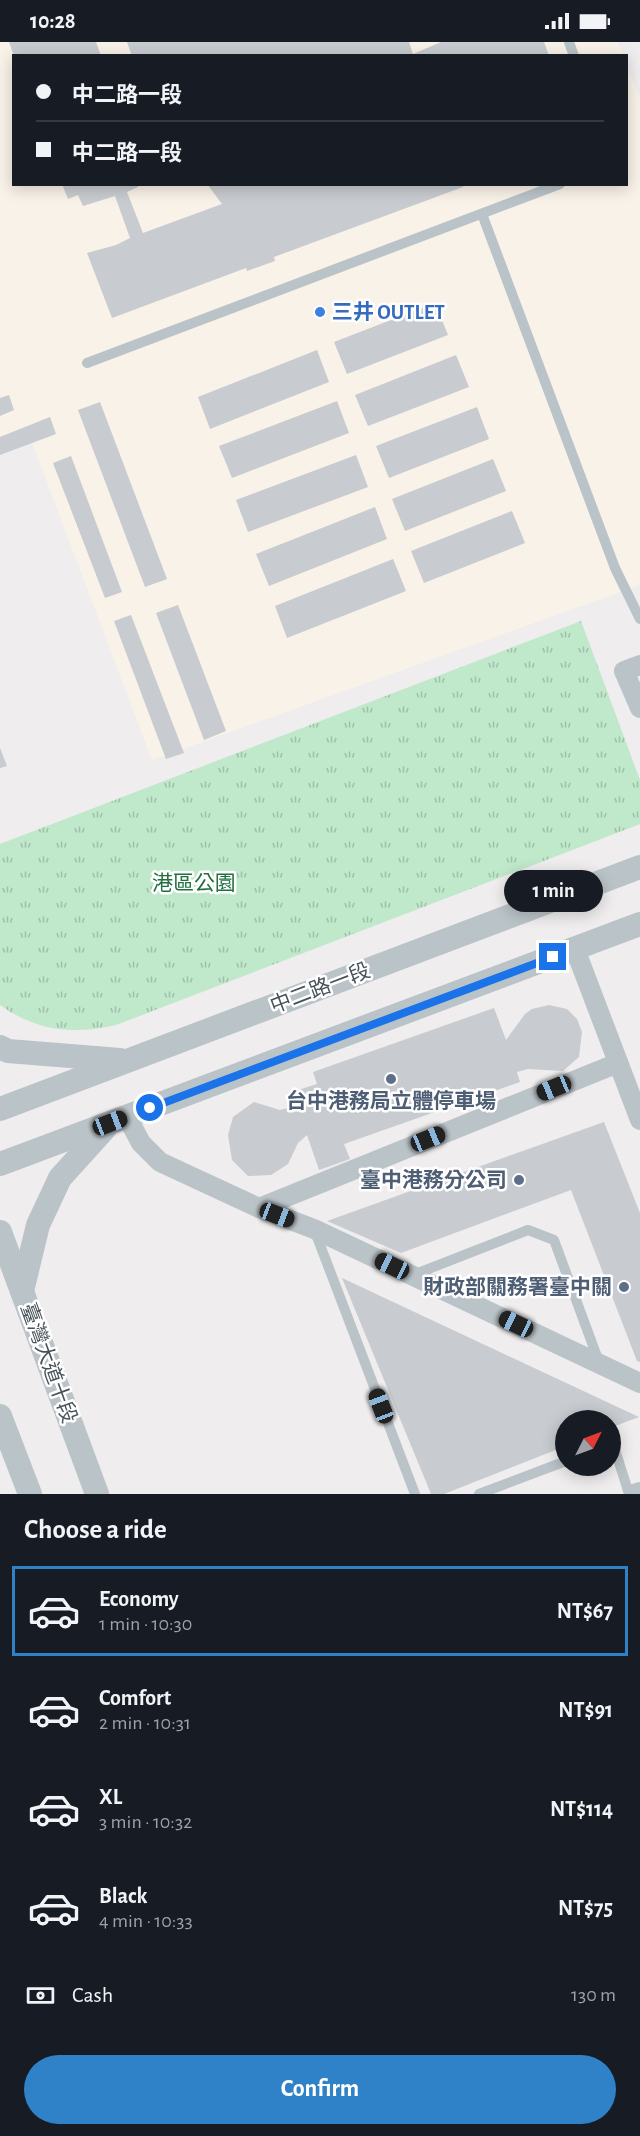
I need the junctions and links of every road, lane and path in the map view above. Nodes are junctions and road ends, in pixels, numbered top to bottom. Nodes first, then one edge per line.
1 (555, 186) edge
2 (482, 214) junction
3 (87, 363) dead end
4 (640, 619) edge
5 (640, 665) edge
6 (640, 708) edge
7 (640, 867) edge
8 (640, 924) edge
9 (575, 949) junction
10 (0, 1047) edge
11 (128, 1060) junction
12 (618, 1063) junction
13 (0, 1109) edge
14 (118, 1120) junction
15 (640, 1120) edge
16 (0, 1164) edge
17 (259, 1208) junction
18 (314, 1229) junction
19 (0, 1232) edge
20 (412, 1276) junction
21 (22, 1291) junction
22 (599, 1362) junction
23 (640, 1383) edge
24 (0, 1416) edge
25 (621, 1464) edge
26 (555, 1465) edge
27 (640, 1492) edge
28 (30, 1494) edge
29 (97, 1494) edge
30 (415, 1494) edge
31 (479, 1494) edge
32 (632, 1494) edge

1 - 2 lane
2 - 3 lane
2 - 4 lane
5 - 6 street
7 - 11 street, 中二路一段
8 - 9 street
9 - 12 street
9 - 14 street
10 - 11 street
11 - 13 street, 中二路一段
12 - 15 street
12 - 17 street
14 - 16 street
14 - 17 street
14 - 21 street
17 - 18 street
18 - 20 street
18 - 30 lane
19 - 21 street, 臺灣大道十段
20 - 22 street
20 - 22 lane
21 - 29 street, 臺灣大道十段
22 - 23 street
24 - 28 street
25 - 32 lane
26 - 31 lane
27 - 32 street

